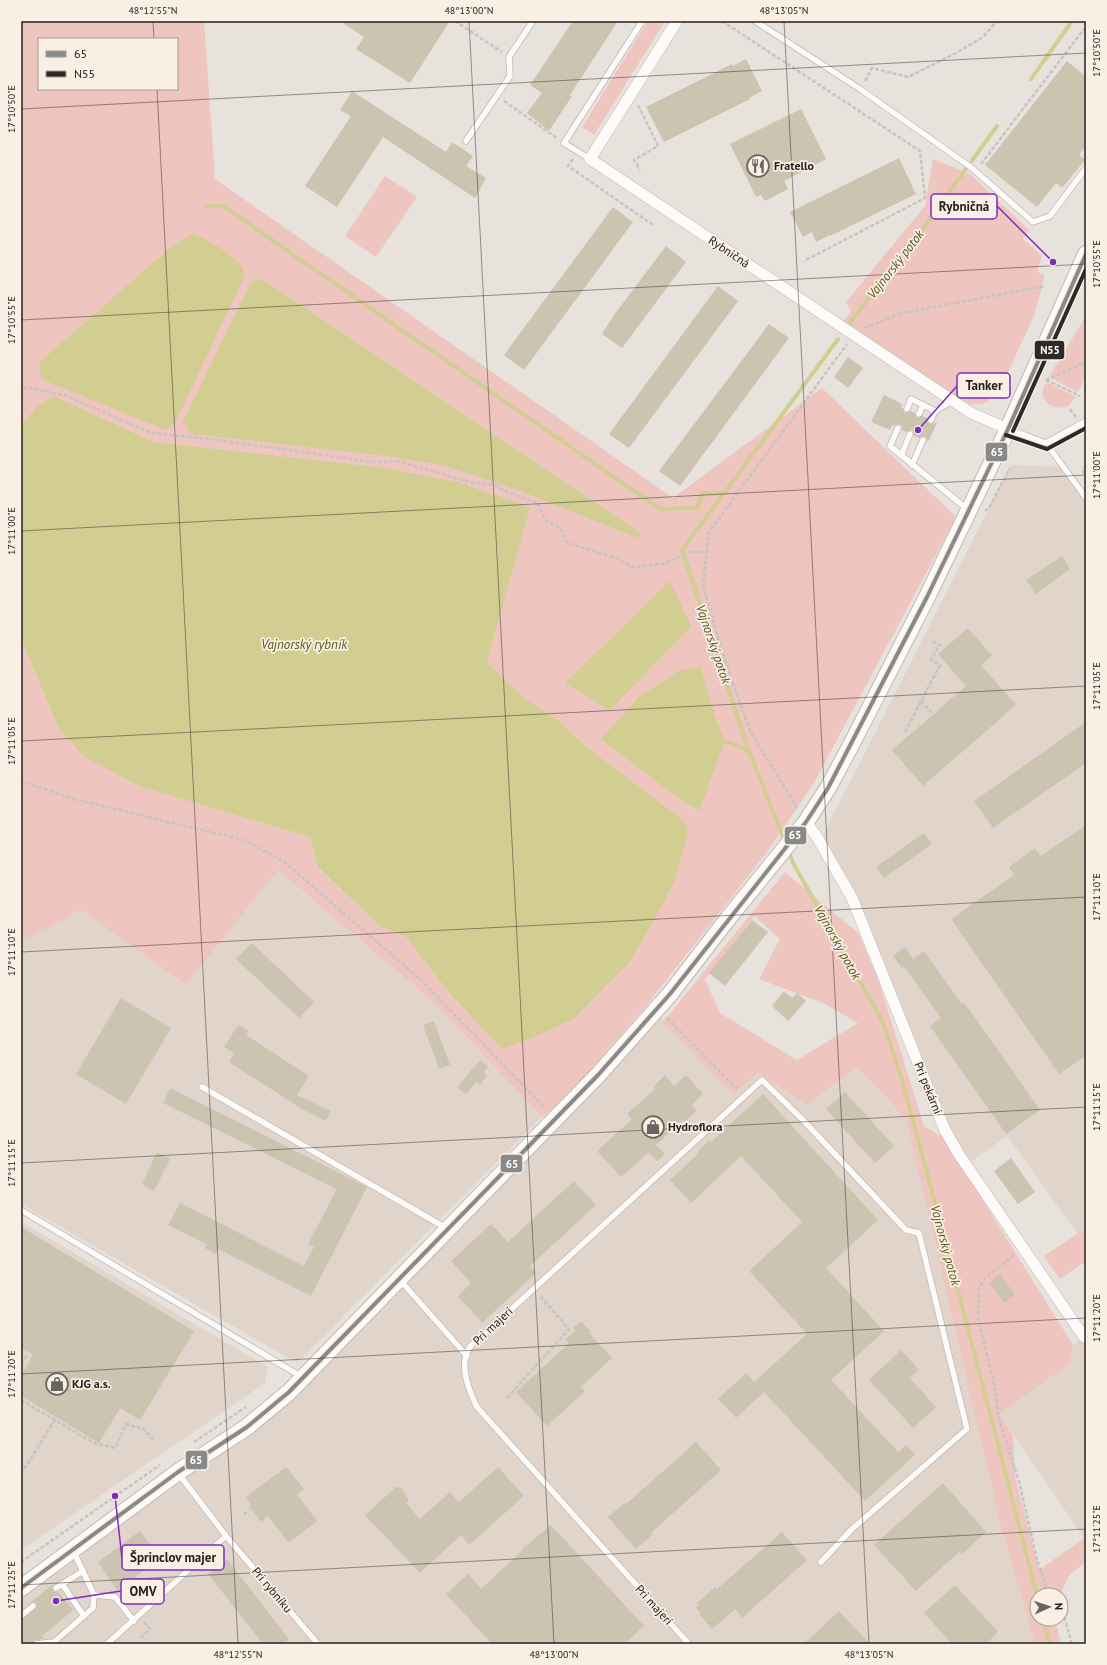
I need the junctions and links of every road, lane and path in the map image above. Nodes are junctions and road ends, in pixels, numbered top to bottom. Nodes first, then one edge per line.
1 (455, 21) edge
2 (533, 21) edge
3 (638, 21) edge
4 (677, 21) edge
5 (722, 21) edge
6 (755, 21) edge
7 (997, 21) edge
8 (1084, 29) dead end
9 (509, 57) junction
10 (860, 89) junction
11 (496, 96) junction
12 (637, 103) dead end
13 (466, 141) dead end
14 (564, 143) junction
15 (577, 151) junction
16 (590, 159) junction
17 (1086, 168) edge
18 (640, 170) dead end
19 (974, 170) junction
20 (653, 225) dead end
21 (1086, 254) edge
22 (804, 261) dead end
23 (1045, 286) dead end
24 (848, 334) junction
25 (1086, 362) edge
26 (21, 386) edge
27 (26, 388) junction
28 (21, 395) edge
29 (1080, 396) dead end
30 (952, 401) junction
31 (923, 405) junction
32 (907, 409) dead end
33 (935, 412) junction
34 (919, 414) dead end
35 (931, 420) dead end
36 (1086, 421) edge
37 (898, 428) dead end
38 (1008, 429) junction
39 (910, 434) dead end
40 (923, 440) dead end
41 (1046, 443) junction
42 (901, 456) junction
43 (1086, 464) edge
44 (912, 465) junction
45 (1010, 468) dead end
46 (1086, 476) edge
47 (1086, 498) edge
48 (975, 514) junction
49 (706, 552) junction
50 (932, 641) dead end
51 (921, 701) junction
52 (932, 713) dead end
53 (906, 732) dead end
54 (21, 781) edge
55 (806, 822) junction
56 (666, 1018) dead end
57 (202, 1087) dead end
58 (744, 1096) junction
59 (556, 1120) junction
60 (21, 1210) edge
61 (449, 1229) junction
62 (1023, 1248) junction
63 (400, 1279) junction
64 (534, 1288) junction
65 (1084, 1337) dead end
66 (27, 1355) dead end
67 (467, 1356) junction
68 (21, 1364) edge
69 (304, 1378) junction
70 (507, 1398) dead end
71 (21, 1400) edge
72 (55, 1420) junction
73 (153, 1440) dead end
74 (178, 1472) junction
75 (21, 1474) edge
76 (250, 1509) dead end
77 (244, 1514) dead end
78 (226, 1536) junction
79 (73, 1550) junction
80 (821, 1562) dead end
81 (83, 1571) junction
82 (62, 1584) junction
83 (1046, 1587) edge
84 (21, 1588) edge
85 (56, 1588) dead end
86 (94, 1595) junction
87 (33, 1606) dead end
88 (21, 1616) edge
89 (84, 1616) junction
90 (136, 1618) junction
91 (1067, 1627) edge
92 (141, 1638) dead end
93 (36, 1644) edge
94 (108, 1644) edge
95 (318, 1644) edge
96 (689, 1644) edge
97 (1072, 1644) edge

1 - 9 path
2 - 9 lane
3 - 14 lane
4 - 16 street
5 - 22 path
6 - 10 lane
7 - 10 path
8 - 19 path
9 - 11 lane
10 - 19 lane
11 - 13 lane
11 - 14 path
12 - 18 path
14 - 15 lane
15 - 16 lane
15 - 20 path
16 - 24 street, Rybničná
17 - 19 lane
21 - 38 main road
23 - 24 path
24 - 30 street, Rybničná
24 - 49 path
25 - 29 path
26 - 27 path
27 - 28 path
27 - 49 path
30 - 33 lane
30 - 38 street, Rybničná
31 - 32 lane
31 - 33 lane
31 - 34 lane
33 - 35 lane
36 - 41 lane
37 - 42 lane
38 - 41 lane
38 - 48 main road
39 - 42 lane
40 - 44 lane
41 - 47 lane
42 - 44 lane
43 - 46 path
44 - 48 lane
45 - 48 path
48 - 55 main road
49 - 55 path
50 - 51 path
51 - 52 path
51 - 53 path
54 - 59 path
55 - 59 main road
55 - 62 street, Pri pekárni
56 - 58 path
57 - 61 lane
58 - 64 lane, Pri majeri
58 - 80 lane, Pri majeri
59 - 61 main road
60 - 69 lane
61 - 63 main road
62 - 65 street, Pri pekárni
62 - 83 path
63 - 67 lane
63 - 69 main road
64 - 67 lane, Pri majeri
64 - 70 path
66 - 68 path
67 - 96 lane, Pri majeri
69 - 74 main road
71 - 72 path
72 - 73 path
72 - 75 path
74 - 78 lane, Pri rybníku
74 - 79 main road
76 - 77 path
78 - 90 lane
78 - 95 lane, Pri rybníku
79 - 81 lane
79 - 84 main road
81 - 82 lane
81 - 86 lane
82 - 85 lane
82 - 89 lane
86 - 89 lane
86 - 90 lane
87 - 88 lane
89 - 93 lane
90 - 92 path
90 - 94 lane
91 - 97 path

